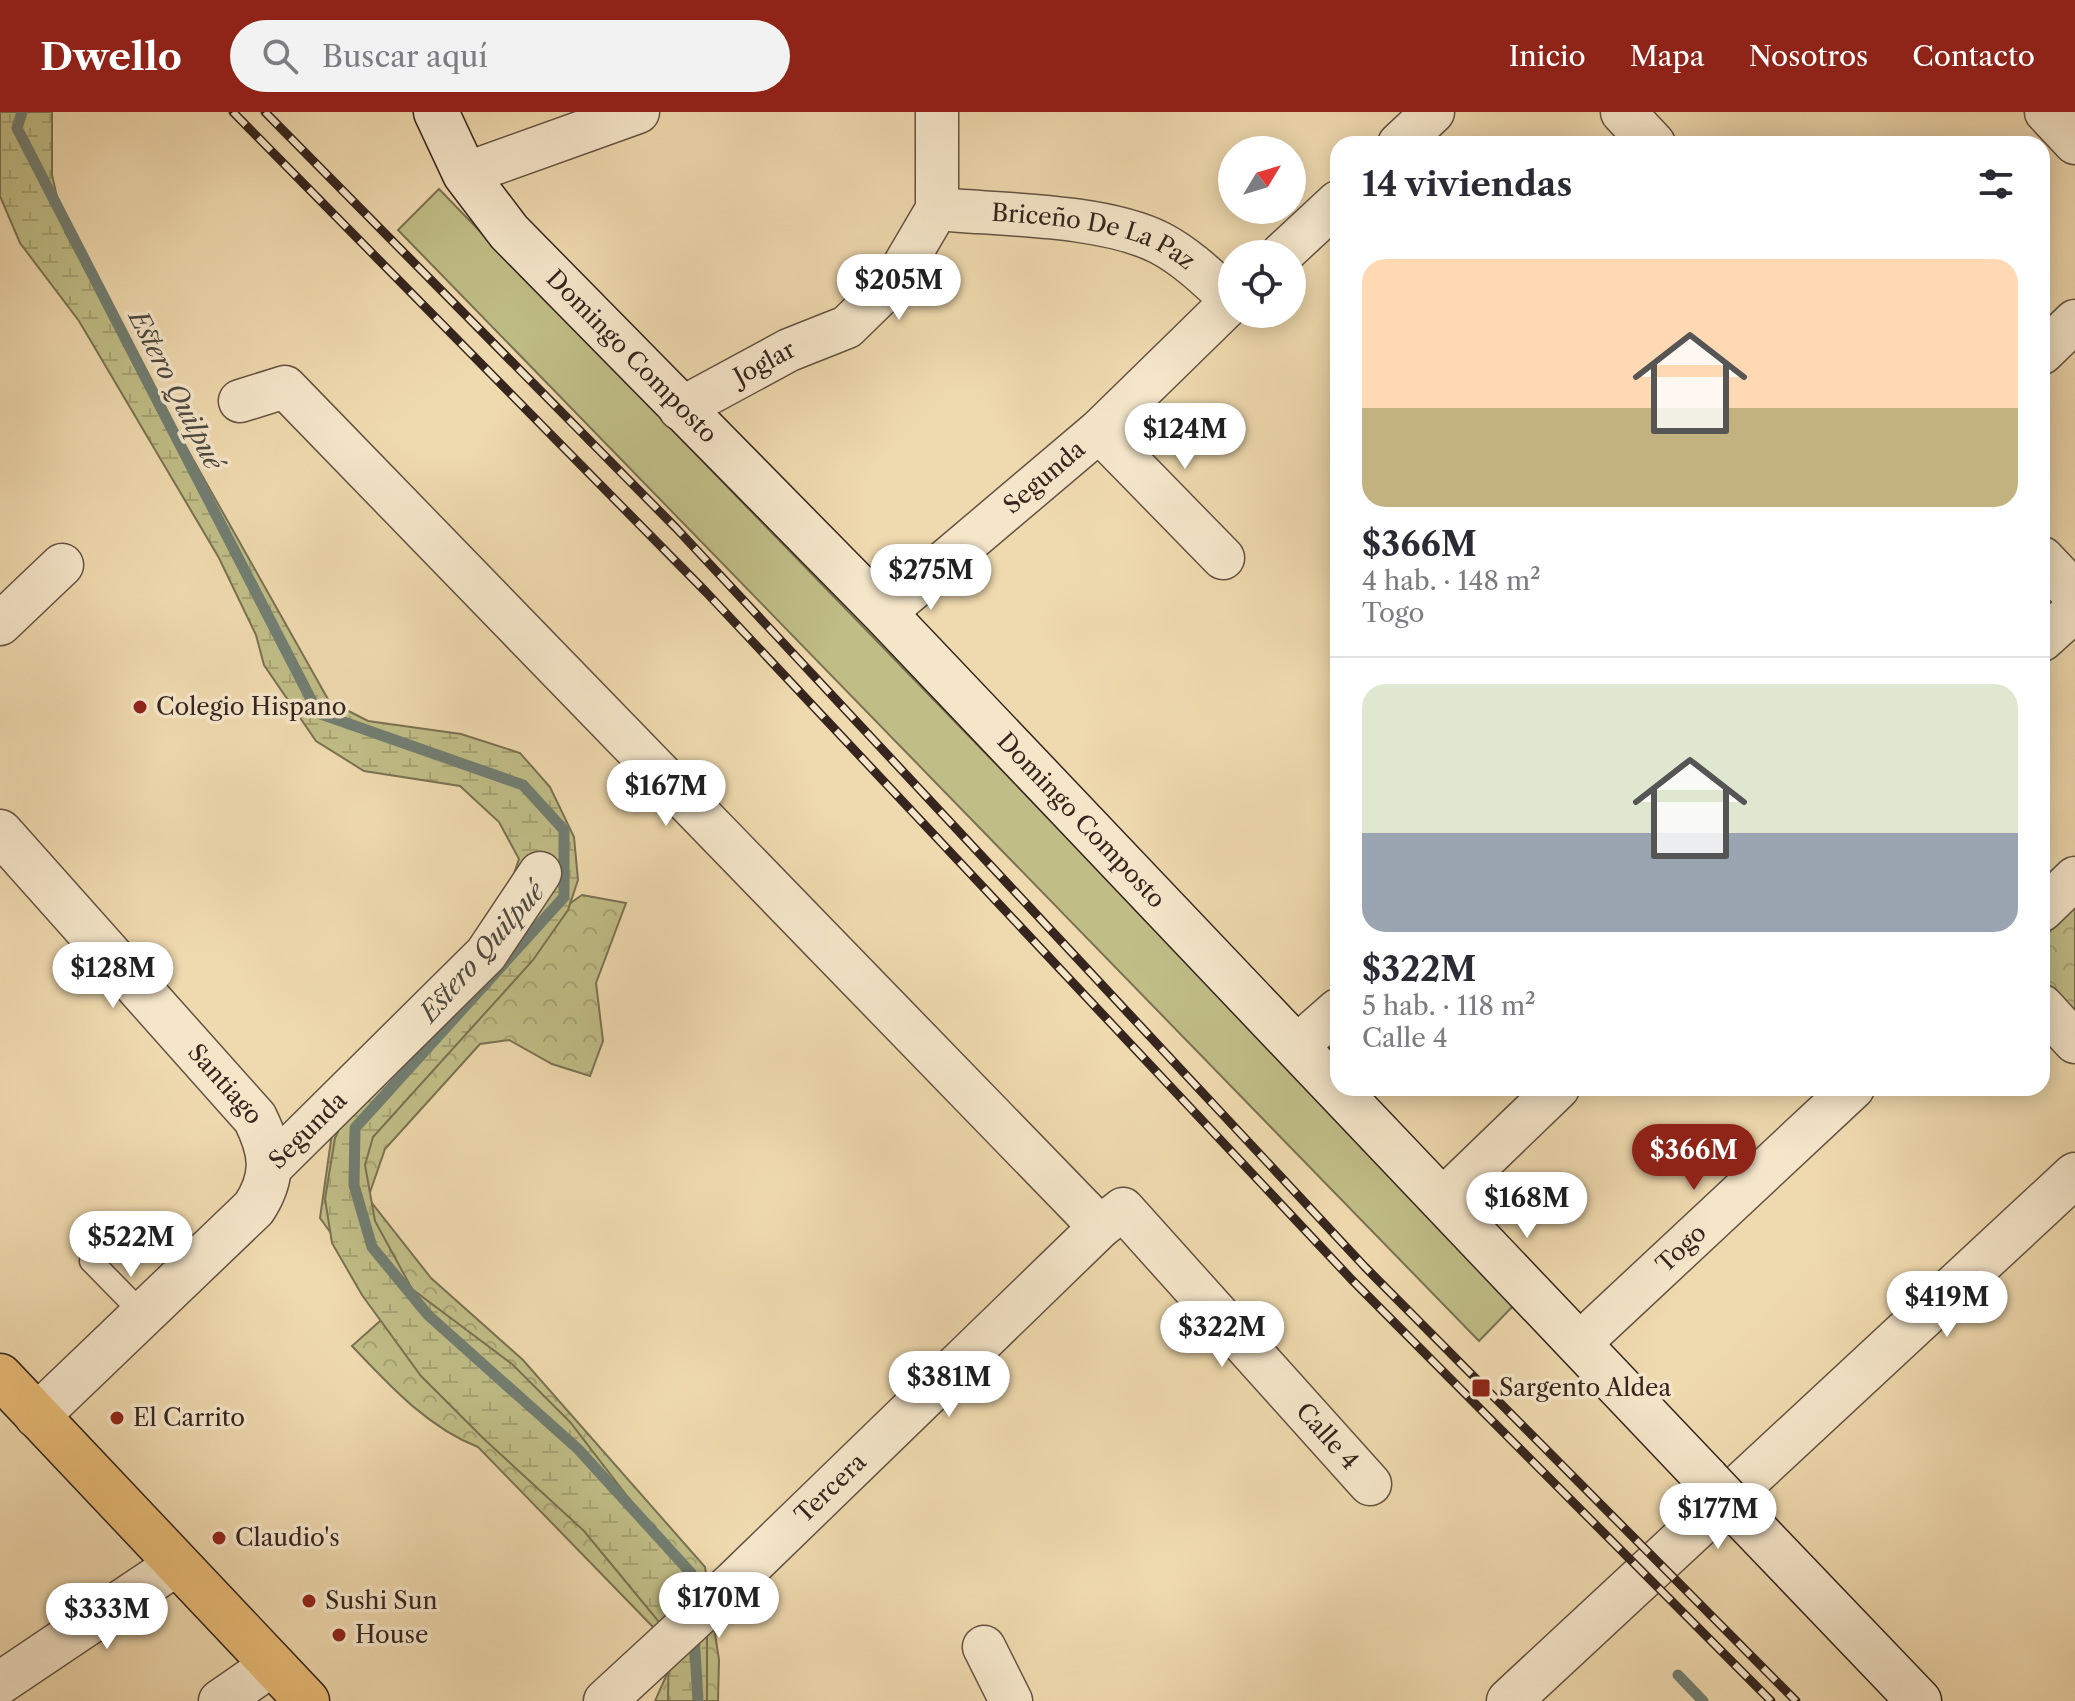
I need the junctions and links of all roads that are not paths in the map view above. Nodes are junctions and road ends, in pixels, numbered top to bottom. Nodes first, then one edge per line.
1 (436, 112) edge
2 (638, 112) edge
3 (937, 112) edge
4 (1433, 112) edge
5 (1623, 112) edge
6 (2046, 112) edge
7 (1408, 136) edge
8 (1646, 136) edge
9 (2075, 143) edge
10 (465, 174) junction
11 (937, 209) junction
12 (1330, 224) edge
13 (1304, 240) edge
14 (1218, 287) edge
15 (1218, 314) edge
16 (2075, 321) edge
17 (2050, 345) edge
18 (240, 401) dead end
19 (680, 409) junction
20 (1099, 431) junction
21 (1223, 558) dead end
22 (62, 565) dead end
23 (2050, 567) edge
24 (2075, 594) edge
25 (2075, 610) edge
26 (884, 613) junction
27 (0, 624) edge
28 (2050, 633) edge
29 (0, 832) edge
30 (540, 873) dead end
31 (2075, 878) edge
32 (2050, 902) edge
33 (2050, 1015) edge
34 (1330, 1017) edge
35 (2075, 1042) edge
36 (1297, 1046) junction
37 (1330, 1081) edge
38 (1345, 1096) edge
39 (1550, 1096) edge
40 (1844, 1096) edge
41 (271, 1167) junction
42 (2075, 1175) edge
43 (1443, 1199) junction
44 (1112, 1218) junction
45 (91, 1261) dead end
46 (143, 1314) junction
47 (1579, 1344) junction
48 (0, 1376) edge
49 (37, 1416) junction
50 (1370, 1484) dead end
51 (177, 1564) junction
52 (984, 1647) dead end
53 (272, 1665) junction
54 (0, 1683) edge
55 (220, 1701) edge
56 (307, 1701) edge
57 (605, 1701) edge
58 (1011, 1701) edge
59 (1509, 1701) edge
60 (1919, 1701) edge

1 - 10 main road, Domingo Composto
2 - 10 street
3 - 11 street
4 - 7 street
5 - 8 main road
6 - 9 street
10 - 19 main road, Domingo Composto
11 - 14 street, Briceño De La Paz
11 - 19 street, Joglar
12 - 13 street
15 - 20 street, Segunda
16 - 17 street
18 - 44 street, Calle 4
19 - 26 main road, Domingo Composto
20 - 21 street
20 - 26 street, Segunda
22 - 27 street
23 - 24 main road
25 - 28 street
26 - 36 main road, Domingo Composto
29 - 41 main road, Santiago
30 - 41 street, Segunda
31 - 32 street
33 - 35 street
34 - 36 street
36 - 37 main road, Domingo Composto
38 - 43 main road, Domingo Composto
39 - 43 street
40 - 47 street, Togo
41 - 46 main road, Segunda
42 - 59 main road
43 - 47 main road, Domingo Composto
44 - 50 street, Calle 4
44 - 57 street, Tercera
45 - 46 lane
46 - 49 main road, Segunda
47 - 60 main road, Domingo Composto, bridge
48 - 49 main road
49 - 51 main road
51 - 53 main road
51 - 54 street
52 - 58 street
53 - 55 street
53 - 56 main road

